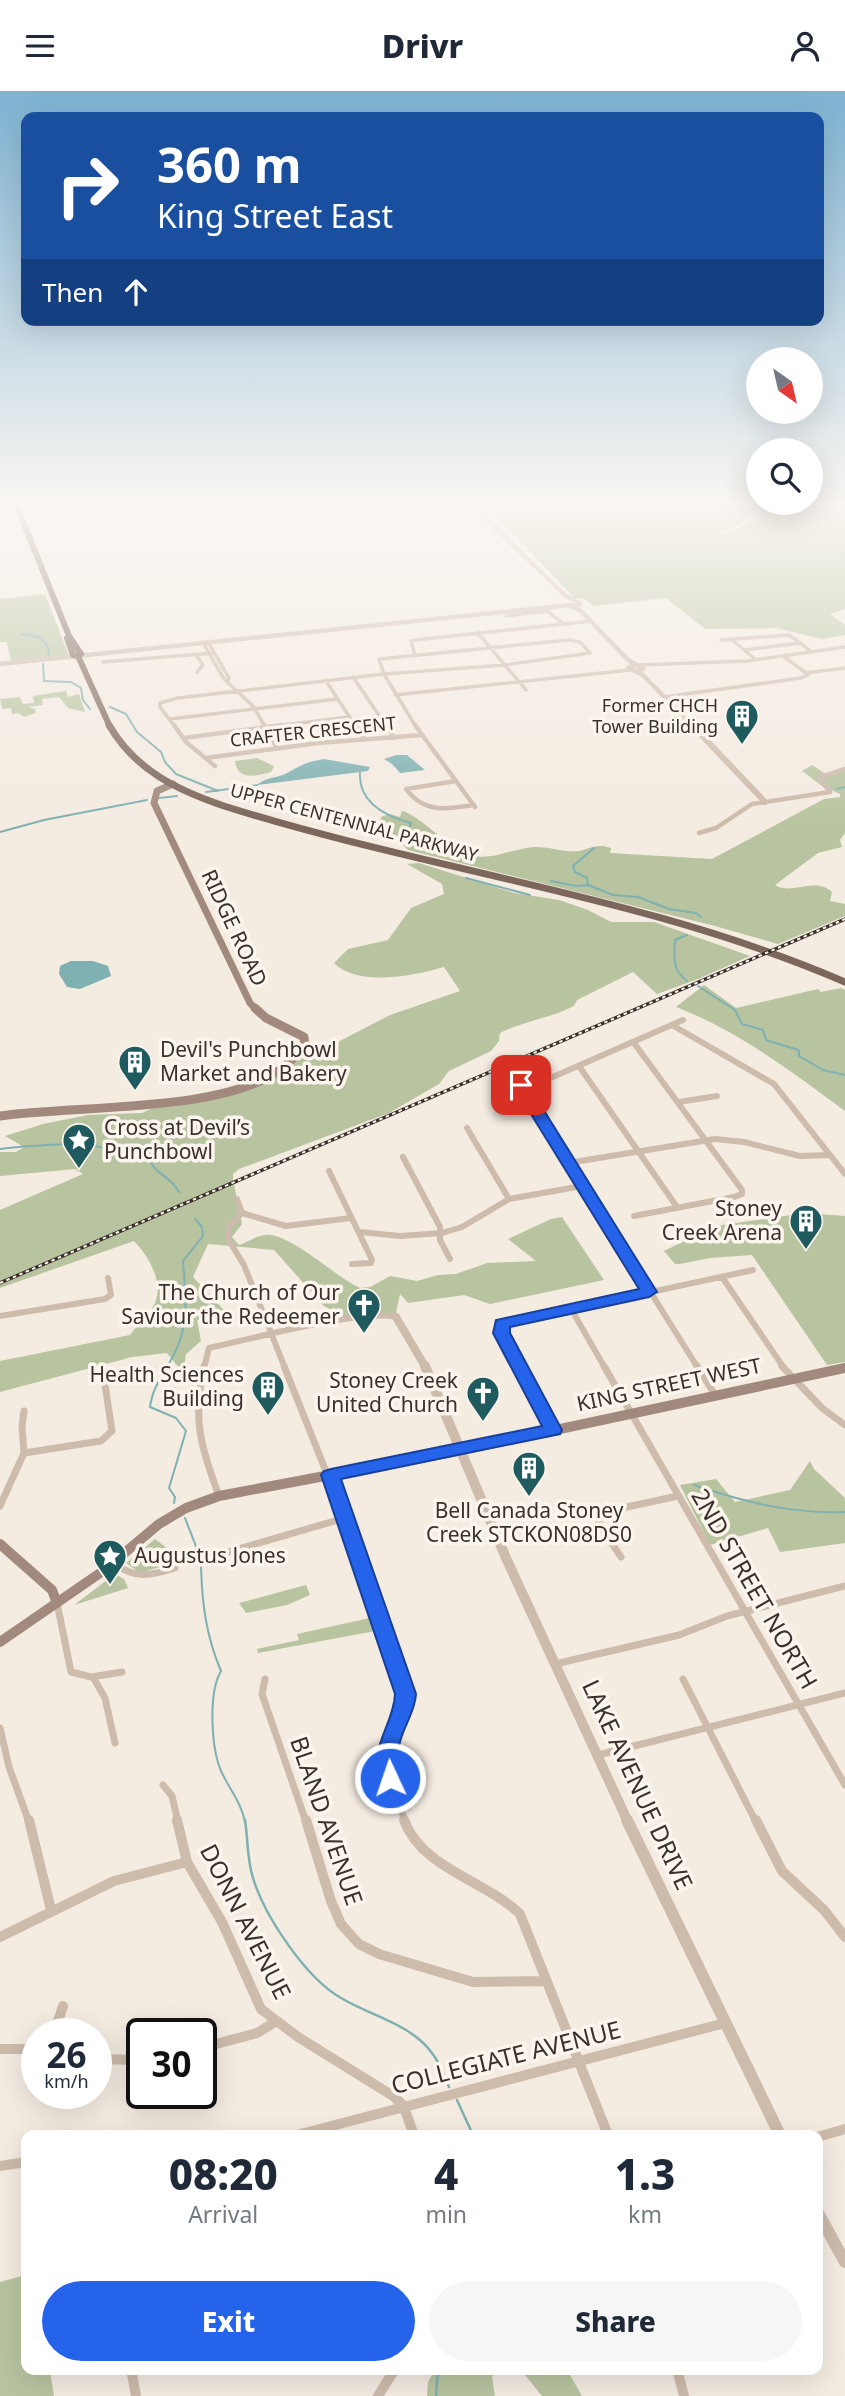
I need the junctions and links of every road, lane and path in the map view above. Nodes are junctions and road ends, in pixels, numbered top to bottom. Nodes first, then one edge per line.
1 (59, 612) edge
2 (493, 612) edge
3 (542, 612) edge
4 (548, 612) edge
5 (583, 612) edge
6 (506, 616) dead end
7 (591, 621) junction
8 (498, 624) dead end
9 (564, 624) junction
10 (503, 630) junction
11 (478, 633) junction
12 (761, 636) junction
13 (731, 639) junction
14 (721, 640) dead end
15 (206, 642) junction
16 (800, 643) junction
17 (774, 646) junction
18 (845, 647) edge
19 (491, 649) junction
20 (744, 650) junction
21 (812, 652) junction
22 (212, 653) junction
23 (196, 655) junction
24 (78, 656) junction
25 (415, 656) junction
26 (783, 656) junction
27 (755, 659) junction
28 (103, 662) dead end
29 (0, 664) edge
30 (505, 665) junction
31 (636, 668) junction
32 (845, 668) edge
33 (197, 672) dead end
34 (806, 673) junction
35 (384, 674) junction
36 (353, 677) junction
37 (326, 681) junction
38 (519, 681) junction
39 (526, 689) dead end
40 (235, 691) junction
41 (396, 695) junction
42 (664, 697) junction
43 (337, 699) junction
44 (256, 709) junction
45 (349, 717) junction
46 (170, 719) junction
47 (267, 728) junction
48 (422, 735) junction
49 (183, 738) junction
50 (394, 738) junction
51 (364, 739) junction
52 (277, 748) junction
53 (206, 758) junction
54 (215, 766) dead end
55 (845, 769) edge
56 (456, 781) junction
57 (173, 785) junction
58 (765, 802) junction
59 (699, 833) dead end
60 (845, 982) edge
61 (683, 1020) dead end
62 (672, 1025) junction
63 (634, 1043) junction
64 (579, 1066) junction
65 (717, 1096) dead end
66 (679, 1102) junction
67 (0, 1116) edge
68 (467, 1128) dead end
69 (704, 1140) junction
70 (639, 1151) junction
71 (830, 1155) junction
72 (403, 1157) dead end
73 (568, 1163) junction
74 (328, 1171) dead end
75 (845, 1174) edge
76 (582, 1186) junction
77 (237, 1199) dead end
78 (509, 1199) junction
79 (677, 1207) junction
80 (242, 1213) junction
81 (634, 1216) dead end
82 (351, 1218) junction
83 (360, 1232) junction
84 (442, 1233) junction
85 (450, 1259) dead end
86 (352, 1264) dead end
87 (753, 1270) dead end
88 (722, 1277) junction
89 (108, 1278) dead end
90 (649, 1292) junction
91 (570, 1307) junction
92 (0, 1317) edge
93 (396, 1317) joint
94 (271, 1334) junction
95 (845, 1368) edge
96 (106, 1371) dead end
97 (794, 1379) junction
98 (715, 1395) junction
99 (24, 1411) dead end
100 (630, 1413) junction
101 (845, 1425) edge
102 (553, 1430) junction
103 (460, 1450) junction
104 (24, 1453) junction
105 (331, 1475) junction
106 (219, 1496) junction
107 (678, 1496) junction
108 (0, 1506) edge
109 (345, 1518) junction
110 (0, 1544) edge
111 (621, 1557) dead end
112 (204, 1559) dead end
113 (113, 1563) junction
114 (175, 1568) dead end
115 (845, 1586) edge
116 (57, 1603) junction
117 (744, 1612) junction
118 (0, 1642) edge
119 (555, 1664) junction
120 (122, 1672) dead end
121 (91, 1677) junction
122 (265, 1679) dead end
123 (683, 1679) dead end
124 (845, 1693) edge
125 (799, 1705) junction
126 (708, 1727) junction
127 (0, 1728) edge
128 (115, 1743) dead end
129 (598, 1755) junction
130 (163, 1784) dead end
131 (845, 1785) edge
132 (187, 1862) junction
133 (51, 1910) junction
134 (0, 1937) edge
135 (845, 1937) edge
136 (546, 1981) junction
137 (63, 2006) dead end
138 (59, 2018) edge
139 (275, 2022) junction
140 (726, 2023) junction
141 (217, 2044) edge
142 (0, 2049) edge
143 (21, 2049) edge
144 (578, 2062) junction
145 (403, 2105) junction
146 (845, 2129) edge
147 (315, 2130) edge
148 (412, 2130) edge
149 (606, 2130) edge
150 (778, 2130) edge
151 (823, 2135) edge
152 (21, 2163) edge
153 (0, 2166) edge
154 (823, 2222) edge
155 (845, 2262) edge
156 (132, 2375) edge
157 (391, 2375) edge
158 (679, 2375) edge
159 (136, 2396) edge
160 (377, 2396) edge
161 (684, 2396) edge

1 - 24 main road, UPPER CENTENNIAL PARKWAY
2 - 15 street
3 - 6 street
4 - 9 street
5 - 7 street
7 - 9 street
7 - 31 street
8 - 10 street
9 - 10 street
10 - 11 street
11 - 19 street
11 - 25 street
12 - 13 street
12 - 16 street
12 - 17 street
13 - 14 street
13 - 20 street
15 - 22 street
15 - 24 street
16 - 17 street
16 - 21 street
17 - 20 street
18 - 21 street
19 - 25 street
19 - 30 street
19 - 30 street
20 - 27 street
21 - 26 street
22 - 23 street
22 - 40 street
23 - 28 street
23 - 33 street
24 - 29 street
24 - 57 main road, UPPER CENTENNIAL PARKWAY
25 - 35 street
26 - 27 street
26 - 34 street
27 - 31 street
30 - 35 street
30 - 38 street
31 - 38 street
31 - 42 street
32 - 34 street
34 - 42 street
35 - 36 street
35 - 41 street
36 - 37 street
36 - 50 street
37 - 40 street
37 - 43 street
38 - 39 street
38 - 41 street
40 - 44 street
40 - 46 street
41 - 48 street
42 - 58 street
43 - 44 street
43 - 45 street
44 - 46 street
44 - 47 street
45 - 47 street
45 - 51 street
46 - 49 street, CRAFTER CRESCENT
47 - 49 street
47 - 52 street
48 - 50 street, CRAFTER CRESCENT
48 - 56 street
49 - 53 street, CRAFTER CRESCENT
50 - 51 street, CRAFTER CRESCENT
51 - 52 street, CRAFTER CRESCENT
52 - 53 street, CRAFTER CRESCENT
53 - 54 street, CRAFTER CRESCENT
55 - 58 street
56 - 56 street
57 - 60 main road, UPPER CENTENNIAL PARKWAY
57 - 67 main road, RIDGE ROAD
58 - 59 street
61 - 62 street
62 - 63 street
62 - 71 street
63 - 64 street
63 - 66 street
64 - 70 street
64 - 73 street
65 - 66 street
66 - 69 street
68 - 78 street
69 - 70 street
69 - 71 street
69 - 79 street
70 - 73 street
70 - 79 street
71 - 75 street
72 - 84 street
73 - 76 street
74 - 82 street
76 - 78 street
76 - 90 street
77 - 80 street
78 - 84 street
79 - 81 street
80 - 82 street
80 - 94 street
82 - 83 street
83 - 84 street
83 - 86 street
84 - 85 street
87 - 88 street
88 - 90 street
88 - 97 street
89 - 92 street
90 - 91 street
90 - 98 street
91 - 100 street, 2ND STREET NORTH
91 - 102 street
93 - 94 street
93 - 103 street, LAKE AVENUE DRIVE
94 - 105 street
94 - 106 street
95 - 97 main road, KING STREET WEST
96 - 104 street
97 - 98 main road, KING STREET WEST
97 - 101 street
98 - 100 main road, KING STREET WEST
99 - 104 street
100 - 102 main road, KING STREET WEST
100 - 107 street, 2ND STREET NORTH
102 - 103 main road, KING STREET WEST
103 - 105 main road, KING STREET WEST
103 - 119 street, LAKE AVENUE DRIVE
104 - 108 street
105 - 106 main road, KING STREET WEST
105 - 109 street
106 - 113 main road, KING STREET WEST
107 - 111 street
107 - 117 street, 2ND STREET NORTH
109 - 112 street
109 - 136 street
110 - 116 main road
113 - 114 street
113 - 116 main road, KING STREET WEST
115 - 117 street
116 - 118 main road, KING STREET WEST
116 - 121 street
117 - 119 street
117 - 125 street, 2ND STREET NORTH
119 - 129 street, LAKE AVENUE DRIVE
120 - 121 street
121 - 128 street
122 - 136 street, BLAND AVENUE
123 - 126 street
124 - 125 street
125 - 126 street
125 - 131 street, 2ND STREET NORTH
126 - 129 street
126 - 135 street
127 - 133 street
129 - 140 street, LAKE AVENUE DRIVE
130 - 132 street, DONN AVENUE
132 - 133 street
132 - 139 street, DONN AVENUE
133 - 134 street
136 - 144 street
137 - 138 street
139 - 141 street
139 - 145 street, DONN AVENUE
140 - 144 street, COLLEGIATE AVENUE
140 - 150 street, LAKE AVENUE DRIVE
142 - 143 street
144 - 145 street, COLLEGIATE AVENUE
144 - 149 street
145 - 147 street, COLLEGIATE AVENUE
145 - 148 street
146 - 151 street
152 - 153 street
154 - 155 street
156 - 159 street
157 - 160 street
158 - 161 street

